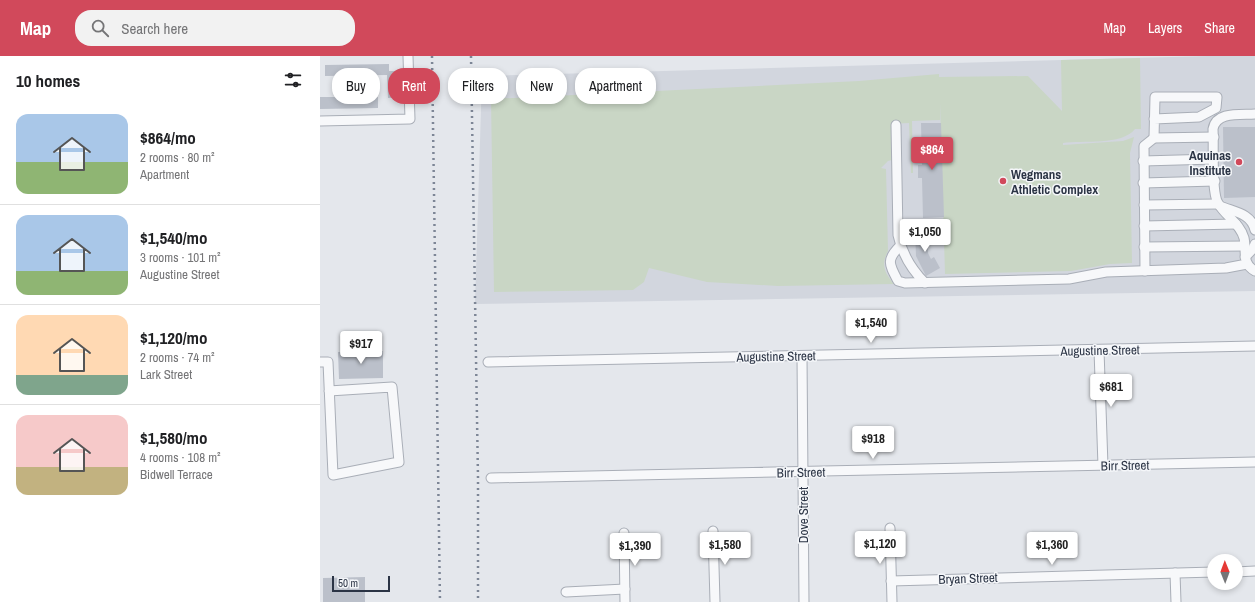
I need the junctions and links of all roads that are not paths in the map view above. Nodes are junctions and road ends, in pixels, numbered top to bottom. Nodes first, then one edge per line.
1 (408, 56) edge
2 (1255, 114) edge
3 (1154, 119) junction
4 (320, 121) edge
5 (896, 124) dead end
6 (1214, 137) junction
7 (1154, 138) junction
8 (1214, 159) junction
9 (1143, 161) junction
10 (1215, 181) junction
11 (1143, 183) junction
12 (1144, 204) junction
13 (1218, 205) junction
14 (1236, 224) junction
15 (1144, 226) junction
16 (1255, 230) edge
17 (1255, 244) edge
18 (900, 246) junction
19 (1245, 246) junction
20 (1144, 247) junction
21 (1246, 261) junction
22 (1145, 271) junction
23 (1255, 271) edge
24 (925, 283) junction
25 (1255, 346) edge
26 (1099, 350) junction
27 (802, 356) junction
28 (320, 362) edge
29 (488, 362) dead end
30 (329, 391) junction
31 (1255, 462) edge
32 (1103, 466) junction
33 (804, 472) junction
34 (491, 478) dead end
35 (890, 528) dead end
36 (713, 531) dead end
37 (624, 533) dead end
38 (1255, 571) edge
39 (1207, 572) edge
40 (1243, 572) edge
41 (1175, 573) junction
42 (891, 581) junction
43 (625, 589) junction
44 (566, 592) dead end
45 (625, 602) edge
46 (715, 602) edge
47 (804, 602) edge
48 (892, 602) edge
49 (1176, 602) edge

1 - 4 street
2 - 6 street
3 - 3 street
3 - 7 street
5 - 18 street
6 - 7 street
6 - 8 street
7 - 9 street
8 - 9 street
8 - 10 street
9 - 11 street
10 - 11 street
10 - 13 street
11 - 12 street
12 - 13 street
12 - 15 street
13 - 14 street
13 - 16 street
14 - 15 street
14 - 19 street
15 - 20 street
17 - 21 street
18 - 24 street
18 - 24 street
19 - 20 street
19 - 21 street
20 - 22 street
21 - 22 street
21 - 23 street
22 - 24 street
25 - 26 street, Augustine Street
26 - 27 street, Augustine Street
26 - 32 street
27 - 29 street, Augustine Street
27 - 33 street, Dove Street
28 - 30 street
30 - 30 street
31 - 32 street, Birr Street
32 - 33 street, Birr Street
33 - 34 street, Birr Street
33 - 47 street, Dove Street
35 - 42 street
36 - 46 street
37 - 43 street
38 - 40 street
39 - 41 street, Bryan Street
41 - 42 street, Bryan Street
41 - 49 street
42 - 48 street
43 - 44 street
43 - 45 street

